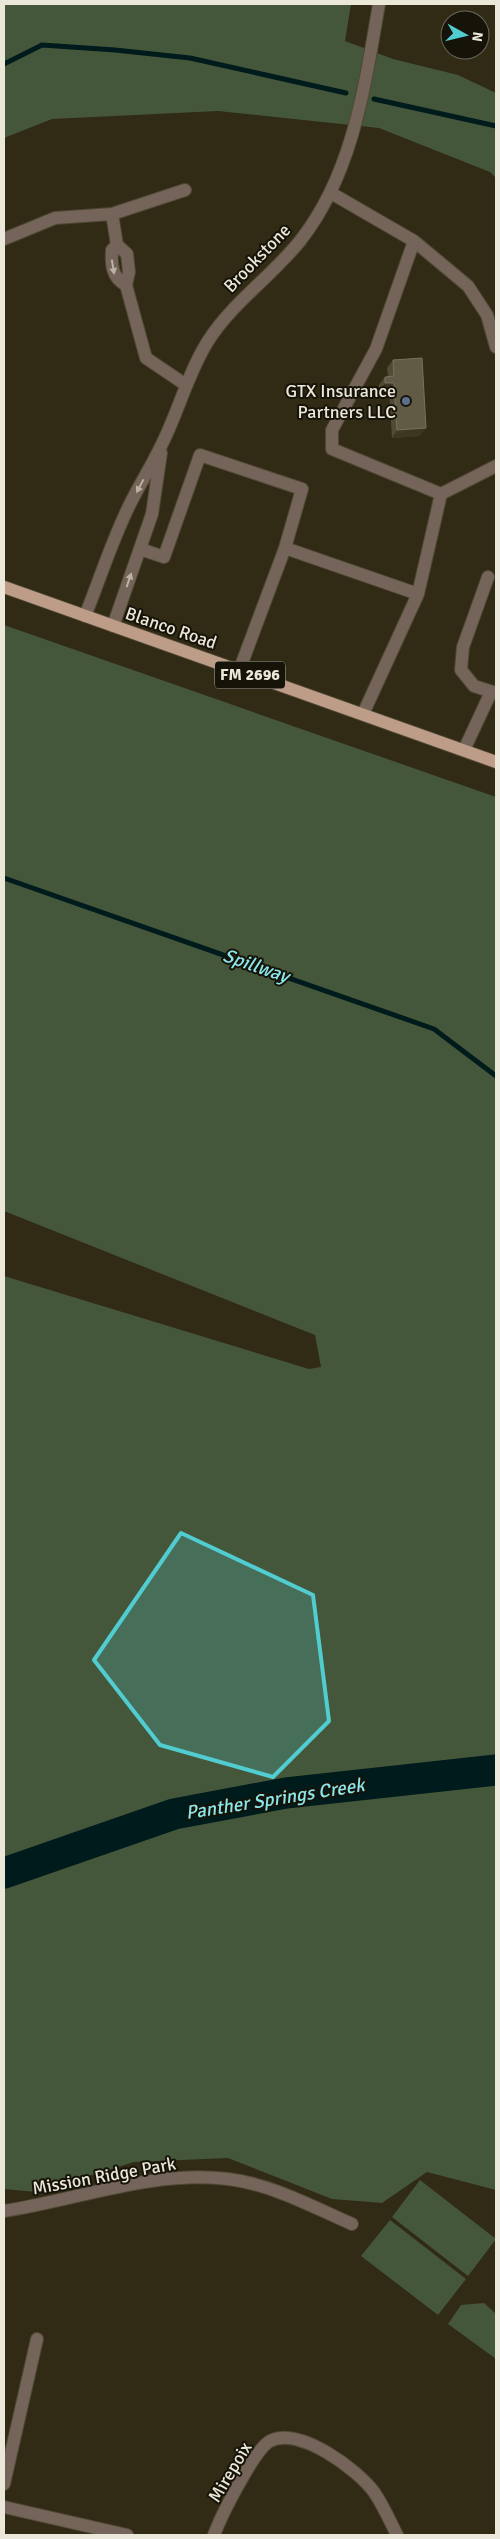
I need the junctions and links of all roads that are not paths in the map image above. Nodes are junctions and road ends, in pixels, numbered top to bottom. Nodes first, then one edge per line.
1 (380, 4) edge
2 (185, 190) dead end
3 (331, 193) junction
4 (112, 214) junction
5 (4, 239) edge
6 (414, 241) junction
7 (496, 347) edge
8 (186, 385) junction
9 (163, 443) junction
10 (496, 466) edge
11 (441, 494) junction
12 (285, 548) junction
13 (140, 549) junction
14 (488, 577) dead end
15 (4, 587) edge
16 (418, 594) junction
17 (85, 616) junction
18 (113, 626) junction
19 (239, 671) junction
20 (494, 692) edge
21 (363, 714) junction
22 (464, 750) junction
23 (496, 762) edge
24 (4, 2211) edge
25 (352, 2224) dead end
26 (37, 2339) dead end
27 (4, 2484) edge
28 (4, 2508) edge
29 (127, 2535) edge
30 (214, 2535) edge
31 (397, 2535) edge

1 - 3 street, Brookstone
2 - 4 street
3 - 6 street
3 - 8 street, Brookstone
4 - 5 street
4 - 8 street
6 - 7 street
6 - 11 street
8 - 9 street, Brookstone
9 - 13 street, Brookstone
9 -> 17 street, Brookstone
10 - 11 street
11 - 16 street
12 - 13 street
12 - 16 street
12 - 19 street
18 -> 13 street, Brookstone
14 - 20 street
15 - 17 main road, Blanco Road / FM 2696
16 - 21 street
17 - 18 main road, Blanco Road / FM 2696
18 - 19 main road, Blanco Road / FM 2696
19 - 21 main road, Blanco Road / FM 2696
20 - 22 street
21 - 22 main road, Blanco Road / FM 2696
22 - 23 main road, Blanco Road / FM 2696
24 - 25 street, Mission Ridge Park
26 - 27 street
28 - 29 street
30 - 31 street, Mirepoix

